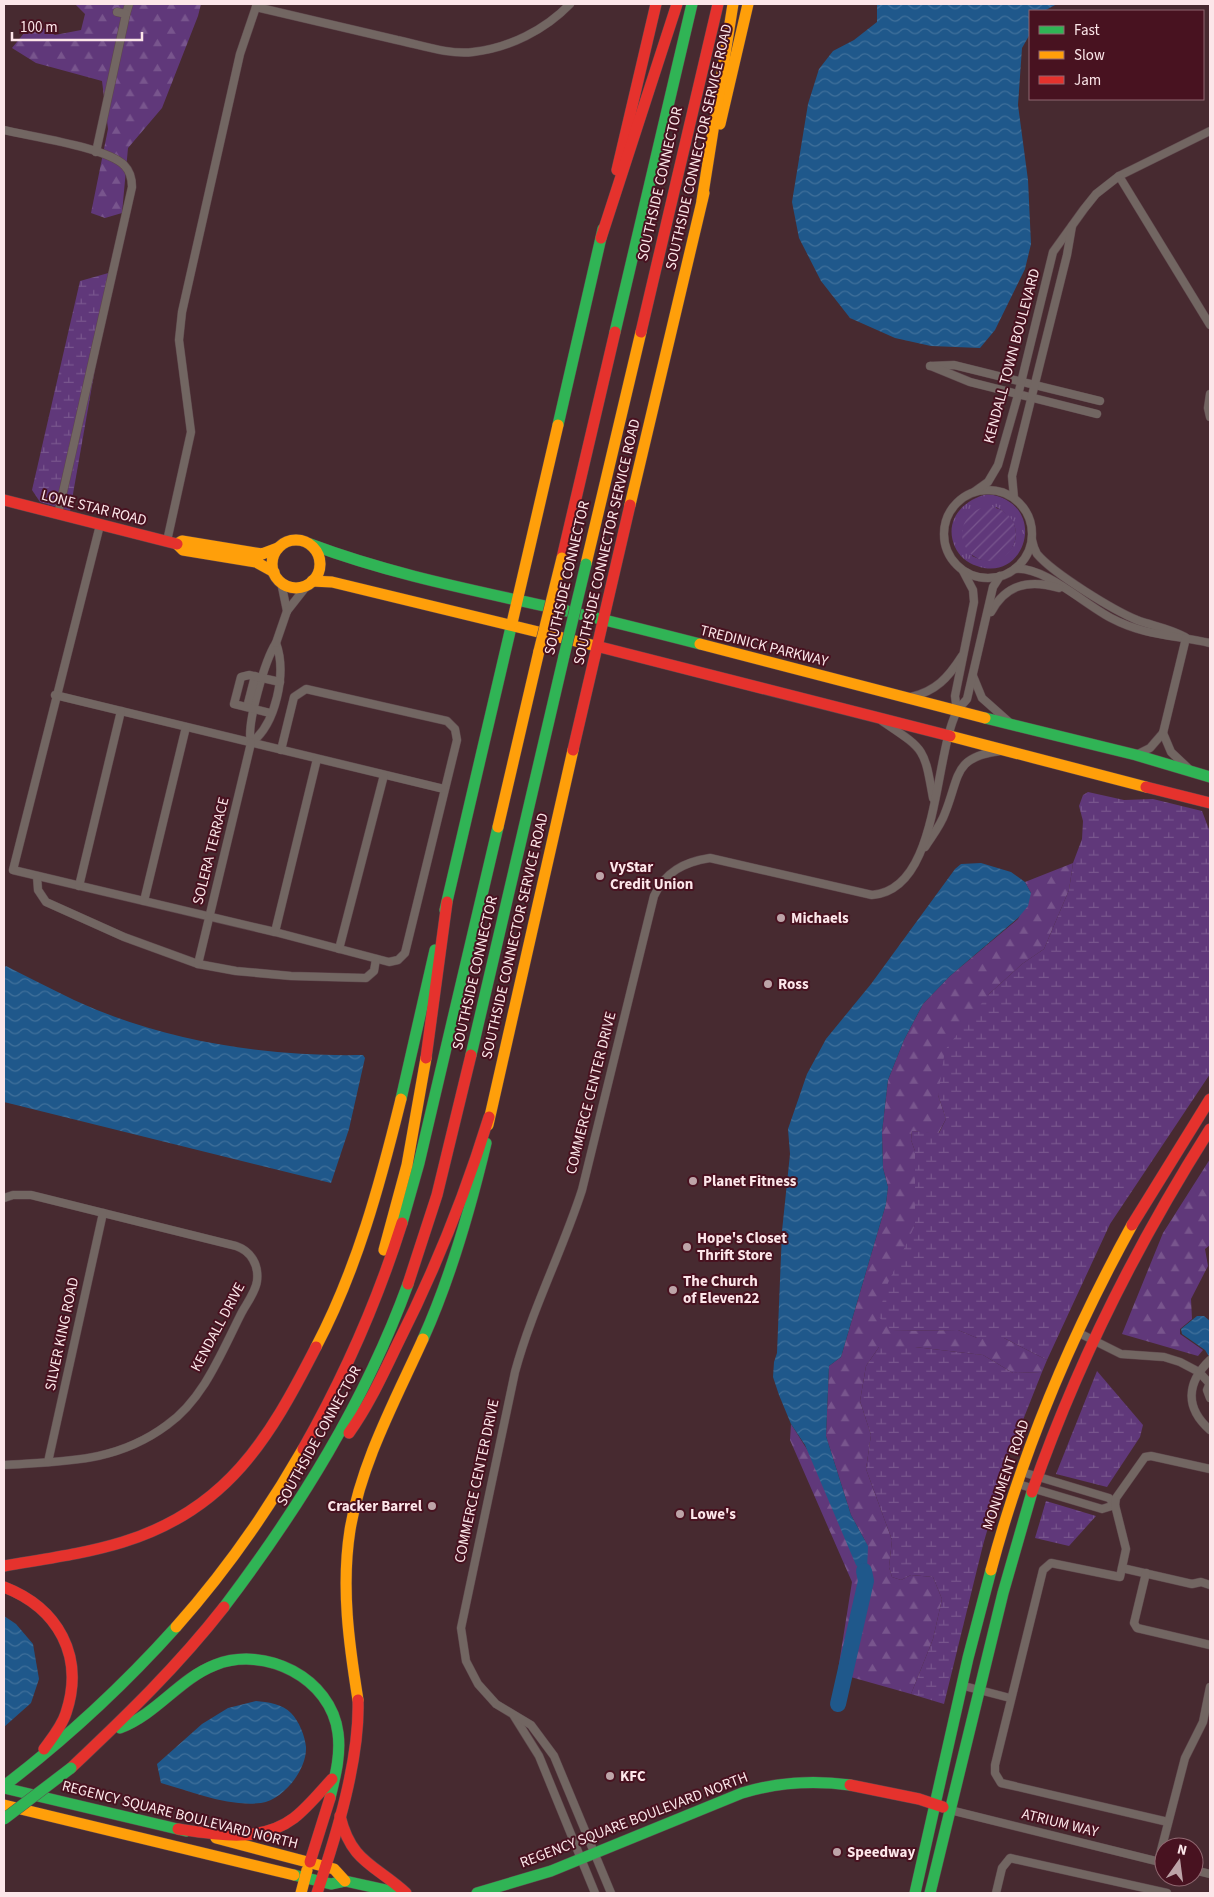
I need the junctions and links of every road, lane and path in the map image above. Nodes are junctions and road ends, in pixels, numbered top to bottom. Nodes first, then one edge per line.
1 (129, 4) edge
2 (570, 4) edge
3 (656, 4) edge
4 (677, 4) edge
5 (692, 4) edge
6 (718, 4) edge
7 (732, 4) edge
8 (748, 4) edge
9 (256, 5) edge
10 (117, 12) dead end
11 (126, 14) junction
12 (4, 130) edge
13 (1210, 131) edge
14 (96, 152) junction
15 (1119, 176) junction
16 (702, 200) junction
17 (1073, 224) junction
18 (601, 238) junction
19 (1210, 325) edge
20 (1021, 382) junction
21 (1035, 385) junction
22 (1210, 394) edge
23 (1018, 395) junction
24 (1032, 398) junction
25 (1100, 401) dead end
26 (1097, 414) dead end
27 (1210, 417) edge
28 (974, 492) junction
29 (1014, 498) junction
30 (4, 500) edge
31 (58, 514) junction
32 (100, 525) junction
33 (1032, 540) junction
34 (172, 542) junction
35 (310, 544) junction
36 (278, 548) junction
37 (1015, 569) junction
38 (962, 570) junction
39 (274, 572) junction
40 (1000, 576) junction
41 (281, 582) junction
42 (311, 582) junction
43 (1066, 590) junction
44 (517, 601) junction
45 (287, 611) junction
46 (987, 618) junction
47 (603, 620) junction
48 (511, 625) junction
49 (1186, 638) junction
50 (1210, 643) edge
51 (276, 644) junction
52 (597, 646) junction
53 (964, 652) junction
54 (260, 676) junction
55 (973, 676) junction
56 (280, 682) junction
57 (55, 695) junction
58 (907, 698) junction
59 (251, 708) junction
60 (122, 711) junction
61 (957, 711) junction
62 (270, 713) junction
63 (876, 718) junction
64 (1013, 725) junction
65 (186, 727) junction
66 (1163, 733) junction
67 (950, 736) junction
68 (251, 743) junction
69 (281, 750) junction
70 (1006, 751) junction
71 (1136, 755) junction
72 (317, 759) junction
73 (1191, 771) junction
74 (384, 775) junction
75 (1210, 777) edge
76 (444, 789) junction
77 (934, 802) junction
78 (1210, 803) edge
79 (921, 853) junction
80 (37, 876) junction
81 (79, 886) junction
82 (144, 901) junction
83 (446, 902) junction
84 (209, 917) junction
85 (275, 932) junction
86 (339, 949) junction
87 (376, 959) junction
88 (198, 964) junction
89 (1210, 1099) edge
90 (489, 1117) junction
91 (1210, 1129) edge
92 (4, 1198) edge
93 (103, 1213) junction
94 (1077, 1332) junction
95 (1092, 1340) junction
96 (1210, 1360) edge
97 (1199, 1372) junction
98 (1210, 1383) edge
99 (1210, 1398) edge
100 (1210, 1430) edge
101 (308, 1441) junction
102 (48, 1462) junction
103 (4, 1465) edge
104 (1210, 1470) edge
105 (1022, 1472) junction
106 (318, 1473) junction
107 (1038, 1478) junction
108 (1018, 1484) junction
109 (1034, 1489) junction
110 (1076, 1489) junction
111 (1073, 1500) junction
112 (1115, 1505) junction
113 (4, 1566) edge
114 (1122, 1568) junction
115 (1146, 1573) junction
116 (1210, 1585) edge
117 (4, 1588) edge
118 (1210, 1645) edge
119 (964, 1686) junction
120 (1210, 1688) edge
121 (979, 1690) junction
122 (1010, 1698) junction
123 (514, 1716) junction
124 (113, 1731) junction
125 (37, 1761) junction
126 (333, 1779) junction
127 (4, 1787) edge
128 (4, 1804) edge
129 (936, 1804) junction
130 (950, 1810) junction
131 (340, 1814) junction
132 (4, 1819) edge
133 (1168, 1822) junction
134 (178, 1829) junction
135 (1165, 1837) edge
136 (594, 1853) junction
137 (580, 1858) junction
138 (1154, 1860) edge
139 (310, 1862) junction
140 (325, 1866) junction
141 (305, 1877) junction
142 (345, 1880) junction
143 (321, 1881) junction
144 (300, 1893) edge
145 (317, 1893) edge
146 (400, 1893) edge
147 (406, 1893) edge
148 (478, 1893) edge
149 (595, 1893) edge
150 (611, 1893) edge
151 (915, 1893) edge
152 (930, 1893) edge
153 (996, 1893) edge
154 (1167, 1893) edge

1 - 11 street
2 - 9 street
3 - 18 main road
4 - 18 main road
5 - 101 main road, SOUTHSIDE CONNECTOR, bridge
6 - 106 main road, SOUTHSIDE CONNECTOR, bridge
7 - 16 main road
8 - 16 main road, SOUTHSIDE CONNECTOR SERVICE ROAD
9 - 34 street
10 - 11 street
11 - 14 street
12 - 14 street
13 - 15 street, KENDALL TOWN BOULEVARD
14 - 31 street
15 - 17 street, KENDALL TOWN BOULEVARD
15 - 19 street
16 - 47 main road, SOUTHSIDE CONNECTOR SERVICE ROAD
17 - 20 street, KENDALL TOWN BOULEVARD
17 - 21 street, KENDALL TOWN BOULEVARD
18 - 44 main road
20 - 21 street
20 - 23 street, KENDALL TOWN BOULEVARD
20 - 23 street
21 - 24 street, KENDALL TOWN BOULEVARD
21 - 25 street
22 - 27 street
23 - 24 street
23 - 28 street, KENDALL TOWN BOULEVARD
24 - 26 street
24 - 29 street, KENDALL TOWN BOULEVARD
28 - 29 street
28 - 38 street
29 - 33 street
30 - 31 main road, LONE STAR ROAD
31 - 32 main road, LONE STAR ROAD
32 - 34 main road, LONE STAR ROAD
32 - 57 street
33 - 37 street
33 - 49 street
34 - 36 main road, LONE STAR ROAD
34 - 39 main road, LONE STAR ROAD
35 - 36 main road
35 - 42 main road
35 - 44 main road, TREDINICK PARKWAY
36 - 39 main road
37 - 40 street
37 - 43 street
38 - 40 street
38 - 53 street, COMMERCE CENTER DRIVE
39 - 41 main road
40 - 46 street, COMMERCE CENTER DRIVE
41 - 42 main road
41 - 45 street
42 - 45 street, SOLERA TERRACE
42 - 48 main road
43 - 46 street
43 - 49 street
44 - 47 main road, TREDINICK PARKWAY
44 - 48 main road
45 - 51 street, SOLERA TERRACE
46 - 55 street, COMMERCE CENTER DRIVE
47 - 52 main road, SOUTHSIDE CONNECTOR SERVICE ROAD
47 - 58 main road, TREDINICK PARKWAY
48 - 52 main road
48 - 83 main road
49 - 50 street
49 - 66 street
51 - 54 street, SOLERA TERRACE
51 - 56 street, SOLERA TERRACE
52 - 63 main road
52 - 90 main road, SOUTHSIDE CONNECTOR SERVICE ROAD
53 - 58 street
53 - 61 street, COMMERCE CENTER DRIVE
54 - 56 street
54 - 59 street, SOLERA TERRACE
54 - 59 street
55 - 61 street, COMMERCE CENTER DRIVE
55 - 64 street
56 - 62 street, SOLERA TERRACE
57 - 60 street
57 - 80 street
58 - 61 main road, TREDINICK PARKWAY
59 - 62 street
59 - 68 street, SOLERA TERRACE
60 - 65 street
60 - 81 street
61 - 64 main road, TREDINICK PARKWAY
61 - 67 street, COMMERCE CENTER DRIVE
62 - 68 street, SOLERA TERRACE
63 - 67 main road
63 - 77 street
64 - 71 main road, TREDINICK PARKWAY
65 - 68 street
65 - 82 street
66 - 71 street
66 - 73 street
67 - 70 main road
67 - 77 street, COMMERCE CENTER DRIVE
68 - 69 street
68 - 84 street, SOLERA TERRACE
69 - 72 street
69 - 76 street
70 - 78 main road
70 - 79 street
71 - 73 main road, TREDINICK PARKWAY
72 - 74 street
72 - 85 street
73 - 75 main road, TREDINICK PARKWAY
74 - 76 street
74 - 86 street
76 - 87 street
77 - 79 street, COMMERCE CENTER DRIVE
79 - 123 street, COMMERCE CENTER DRIVE
80 - 81 street
80 - 88 street
81 - 82 street
82 - 84 street
83 - 101 main road
83 - 113 main road
84 - 85 street
84 - 88 street, SOLERA TERRACE
85 - 86 street
86 - 87 street
87 - 88 street
89 - 94 main road, MONUMENT ROAD
90 - 106 main road
90 - 131 main road, SOUTHSIDE CONNECTOR SERVICE ROAD
91 - 95 main road, MONUMENT ROAD
92 - 93 street, KENDALL DRIVE
93 - 102 street, SILVER KING ROAD
93 - 102 street, KENDALL DRIVE
94 - 95 street
94 - 105 main road, MONUMENT ROAD
95 - 97 street
95 - 107 main road, MONUMENT ROAD
96 - 97 street
97 - 98 street
97 - 100 street
98 - 99 street
101 - 125 main road, SOUTHSIDE CONNECTOR
102 - 103 street, KENDALL DRIVE
104 - 112 street
105 - 107 street
105 - 108 main road, MONUMENT ROAD
106 - 124 main road, SOUTHSIDE CONNECTOR
107 - 109 main road, MONUMENT ROAD
107 - 110 street
108 - 109 street
108 - 119 main road, MONUMENT ROAD
109 - 111 street
109 - 121 main road, MONUMENT ROAD
110 - 111 street
110 - 112 street
111 - 112 street
112 - 114 street
114 - 115 street
114 - 122 street
115 - 116 street
115 - 118 street
117 - 125 main road
119 - 121 street
119 - 129 main road, MONUMENT ROAD
120 - 133 street
121 - 122 street
121 - 130 main road, MONUMENT ROAD
122 - 133 street
123 - 136 street, COMMERCE CENTER DRIVE
123 - 137 street, COMMERCE CENTER DRIVE
124 - 126 main road
124 - 132 main road, SOUTHSIDE CONNECTOR, bridge
125 - 127 main road, SOUTHSIDE CONNECTOR
126 - 134 main road
126 - 139 main road
127 - 134 main road, REGENCY SQUARE BOULEVARD NORTH
128 - 141 main road, REGENCY SQUARE BOULEVARD NORTH
129 - 130 main road, REGENCY SQUARE BOULEVARD NORTH
129 - 136 main road, REGENCY SQUARE BOULEVARD NORTH
129 - 151 main road, MONUMENT ROAD
130 - 138 street, ATRIUM WAY
130 - 152 main road, MONUMENT ROAD
131 - 140 main road, SOUTHSIDE CONNECTOR SERVICE ROAD
131 - 147 main road
133 - 135 street
134 - 139 main road, REGENCY SQUARE BOULEVARD NORTH
136 - 137 main road, REGENCY SQUARE BOULEVARD NORTH
136 - 150 street, COMMERCE CENTER DRIVE
137 - 148 main road, REGENCY SQUARE BOULEVARD NORTH
137 - 149 street, COMMERCE CENTER DRIVE
139 - 140 main road, REGENCY SQUARE BOULEVARD NORTH
139 - 141 main road
140 - 142 main road, REGENCY SQUARE BOULEVARD NORTH
140 - 143 main road, SOUTHSIDE CONNECTOR SERVICE ROAD
141 - 143 main road, REGENCY SQUARE BOULEVARD NORTH
141 - 144 main road
142 - 143 main road, REGENCY SQUARE BOULEVARD NORTH
142 - 146 main road, REGENCY SQUARE BOULEVARD NORTH
143 - 145 main road, SOUTHSIDE CONNECTOR SERVICE ROAD
153 - 154 street

